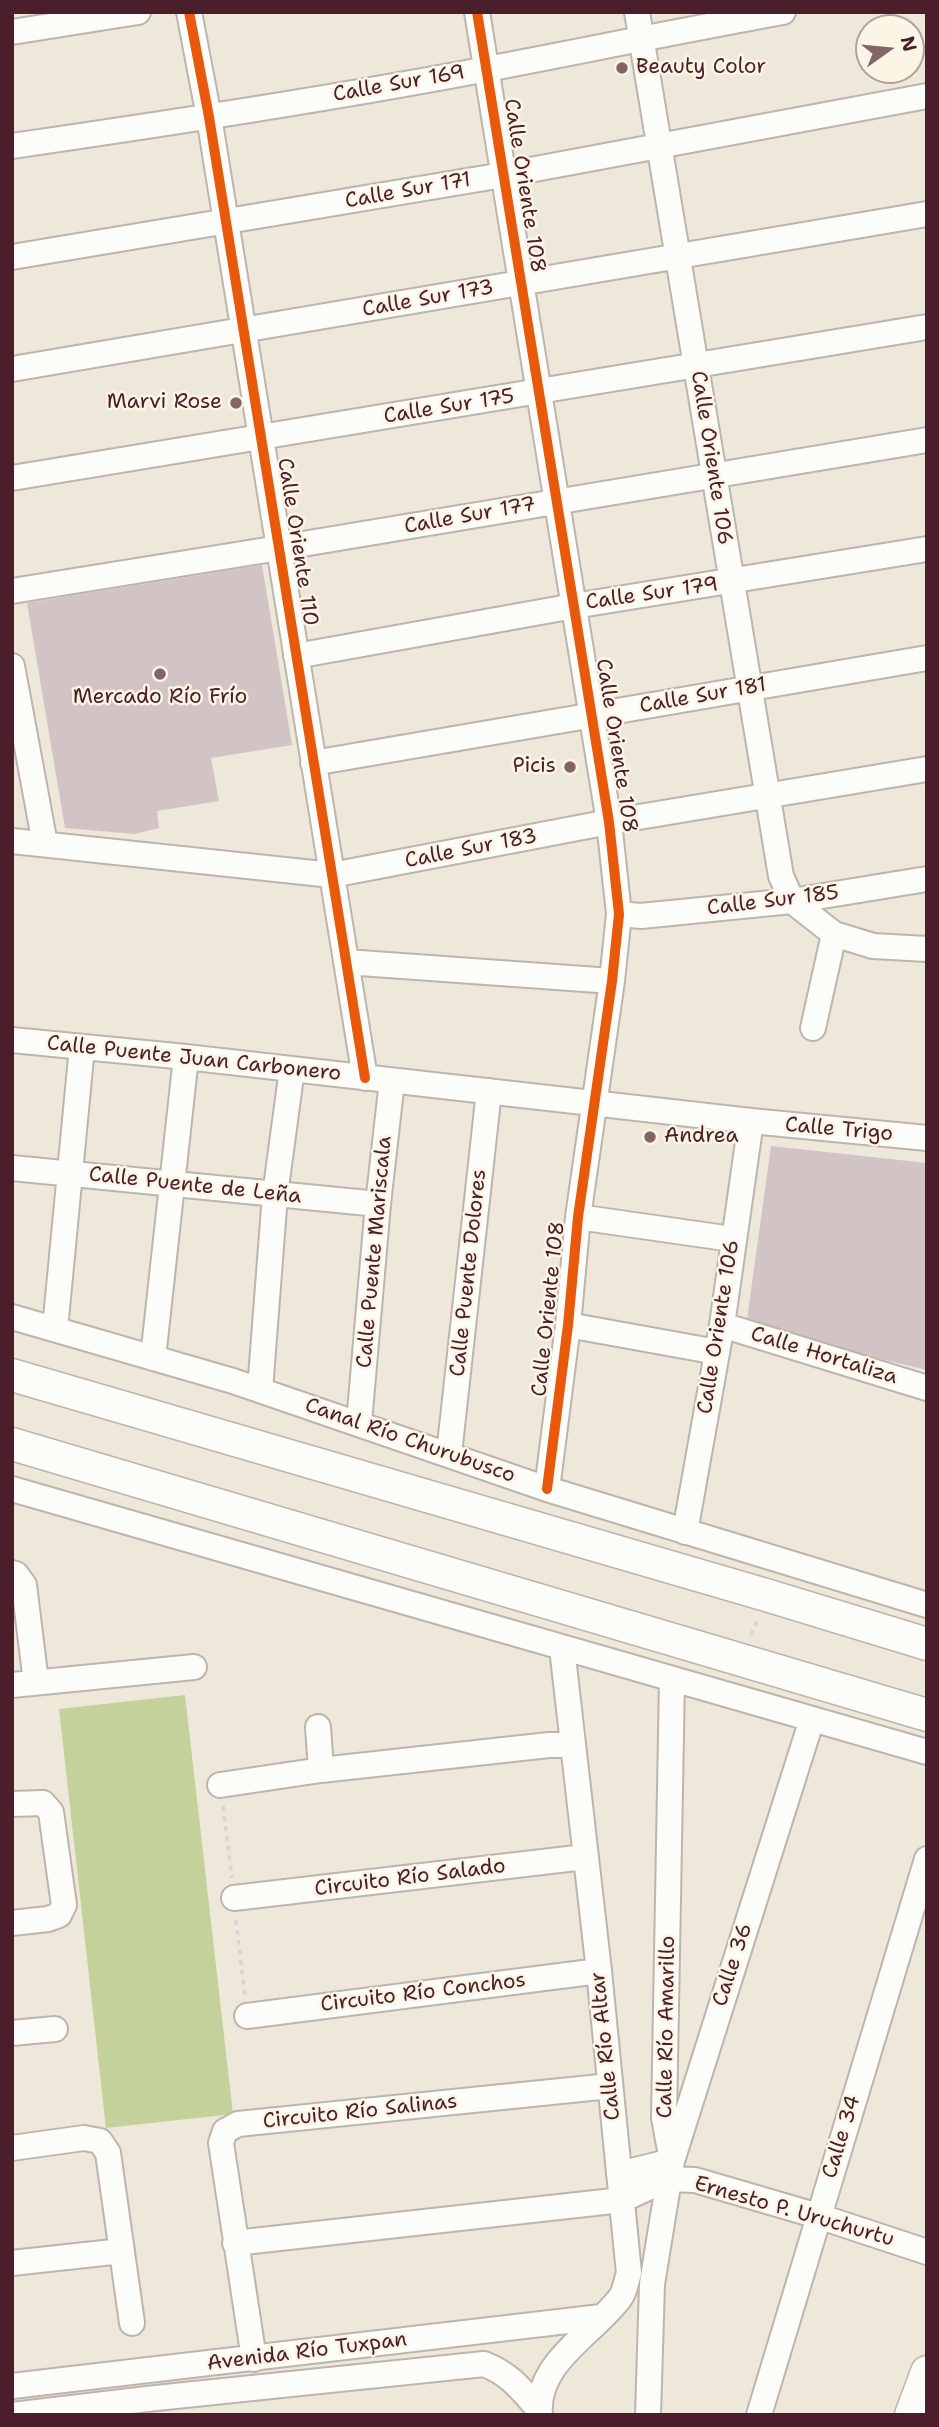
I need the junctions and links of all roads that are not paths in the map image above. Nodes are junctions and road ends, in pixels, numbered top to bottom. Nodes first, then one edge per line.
1 (138, 12) edge
2 (189, 12) edge
3 (477, 12) edge
4 (637, 12) edge
5 (783, 12) edge
6 (12, 32) edge
7 (641, 37) junction
8 (486, 69) junction
9 (927, 96) edge
10 (209, 117) junction
11 (659, 144) junction
12 (12, 146) edge
13 (503, 175) junction
14 (927, 214) edge
15 (226, 222) junction
16 (678, 255) junction
17 (12, 257) edge
18 (521, 283) junction
19 (927, 327) edge
20 (243, 331) junction
21 (697, 366) junction
22 (12, 369) edge
23 (540, 392) junction
24 (261, 438) junction
25 (927, 440) edge
26 (714, 476) junction
27 (12, 478) edge
28 (556, 501) junction
29 (279, 548) junction
30 (927, 549) edge
31 (731, 582) junction
32 (12, 591) edge
33 (574, 606) junction
34 (296, 656) junction
35 (927, 658) edge
36 (12, 666) edge
37 (749, 687) junction
38 (15, 705) edge
39 (592, 715) junction
40 (313, 763) junction
41 (927, 769) edge
42 (766, 795) junction
43 (609, 822) junction
44 (12, 841) edge
45 (45, 844) junction
46 (332, 875) junction
47 (927, 879) edge
48 (792, 901) junction
49 (619, 914) junction
50 (834, 934) junction
51 (927, 949) edge
52 (346, 962) junction
53 (612, 981) junction
54 (813, 1028) dead end
55 (12, 1040) edge
56 (82, 1047) junction
57 (186, 1057) junction
58 (292, 1069) junction
59 (365, 1078) junction
60 (392, 1081) junction
61 (489, 1091) junction
62 (593, 1102) junction
63 (751, 1121) junction
64 (927, 1138) edge
65 (12, 1168) edge
66 (70, 1174) junction
67 (173, 1184) junction
68 (275, 1195) junction
69 (378, 1203) junction
70 (578, 1217) junction
71 (732, 1239) junction
72 (12, 1317) edge
73 (568, 1325) junction
74 (722, 1325) junction
75 (55, 1329) junction
76 (717, 1352) junction
77 (153, 1358) junction
78 (12, 1375) edge
79 (927, 1388) edge
80 (260, 1390) junction
81 (359, 1423) junction
82 (12, 1444) edge
83 (449, 1454) junction
84 (12, 1489) edge
85 (547, 1489) junction
86 (685, 1532) junction
87 (18, 1579) edge
88 (927, 1605) edge
89 (927, 1644) edge
90 (562, 1648) junction
91 (194, 1667) dead end
92 (673, 1678) junction
93 (24, 1683) edge
94 (927, 1715) edge
95 (811, 1719) junction
96 (318, 1727) dead end
97 (572, 1745) junction
98 (927, 1752) edge
99 (321, 1770) junction
100 (220, 1785) dead end
101 (12, 1804) edge
102 (585, 1857) junction
103 (927, 1859) edge
104 (234, 1898) dead end
105 (12, 1923) edge
106 (599, 1971) junction
107 (247, 2016) dead end
108 (55, 2029) dead end
109 (12, 2034) edge
110 (610, 2086) junction
111 (12, 2148) edge
112 (669, 2170) junction
113 (620, 2174) junction
114 (622, 2200) junction
115 (818, 2216) junction
116 (235, 2243) junction
117 (122, 2251) junction
118 (927, 2252) edge
119 (12, 2263) edge
120 (601, 2317) junction
121 (132, 2323) dead end
122 (254, 2359) junction
123 (927, 2372) edge
124 (12, 2386) edge
125 (539, 2412) edge
126 (12, 2414) edge
127 (648, 2415) edge
128 (759, 2415) edge
129 (911, 2415) edge

1 - 6 street
2 - 10 street, Calle Oriente 110
3 - 8 street, Calle Oriente 108
4 - 7 street, Calle Oriente 106
5 - 7 street, Calle Sur 169
7 - 8 street, Calle Sur 169
7 - 11 street, Calle Oriente 106
8 - 10 street, Calle Sur 169
8 - 13 street, Calle Oriente 108
9 - 11 street, Calle Sur 171
10 - 12 street, Calle Sur 169
10 - 15 street, Calle Oriente 110
11 - 13 street, Calle Sur 171
11 - 16 street, Calle Oriente 106
13 - 15 street, Calle Sur 171
13 - 18 street, Calle Oriente 108
14 - 16 street, Calle Sur 173
15 - 17 street, Calle Sur 171
15 - 20 street, Calle Oriente 110
16 - 18 street, Calle Sur 173
16 - 21 street, Calle Oriente 106
18 - 20 street, Calle Sur 173
18 - 23 street, Calle Oriente 108
19 - 21 street, Calle Sur 175
20 - 22 street, Calle Sur 173
20 - 24 street, Calle Oriente 110
21 - 23 street, Calle Sur 175
21 - 26 street, Calle Oriente 106
23 - 24 street, Calle Sur 175
23 - 28 street, Calle Oriente 108
24 - 27 street, Calle Sur 175
24 - 29 street, Calle Oriente 110
25 - 26 street, Calle Sur 177
26 - 28 street, Calle Sur 177
26 - 31 street, Calle Oriente 106
28 - 29 street, Calle Sur 177
28 - 33 street, Calle Oriente 108
29 - 32 street, Calle Sur 177
29 - 34 street, Calle Oriente 110
30 - 31 street, Calle Sur 179
31 - 33 street, Calle Sur 179
31 - 37 street, Calle Oriente 106
33 - 34 street, Calle Sur 179
33 - 39 street, Calle Oriente 108
34 - 40 street, Calle Oriente 110
35 - 37 street, Calle Sur 181
36 - 38 street
37 - 39 street, Calle Sur 181
37 - 42 street, Calle Oriente 106
38 - 45 street
39 - 40 street, Calle Sur 181
39 - 43 street, Calle Oriente 108
40 - 46 street, Calle Oriente 110
41 - 42 street, Calle Sur 183
42 - 43 street, Calle Sur 183
42 - 48 street, Calle Oriente 106
43 - 46 street, Calle Sur 183
43 - 49 street, Calle Oriente 108
44 - 45 street, Calle Sur 183
45 - 46 street, Calle Sur 183
46 - 52 street, Calle Oriente 110
47 - 48 street, Calle Sur 185
48 - 49 street, Calle Sur 185
48 - 50 street
49 - 53 street, Calle Oriente 108
50 - 51 street
50 - 54 street
52 - 53 street
52 - 59 street, Calle Oriente 110
53 - 62 street, Calle Oriente 108
55 - 56 street, Calle Puente Juan Carbonero
56 - 57 street, Calle Puente Juan Carbonero
56 - 66 street
57 - 58 street, Calle Puente Juan Carbonero
57 - 67 street
58 - 59 street, Calle Puente Juan Carbonero
58 - 68 street
59 - 60 street, Calle Puente Juan Carbonero
60 - 61 street, Calle Puente Juan Carbonero
60 - 69 street, Calle Puente Mariscala
61 - 62 street, Calle Puente Juan Carbonero
61 - 83 street, Calle Puente Dolores
62 - 63 street, Calle Puente Juan Carbonero
62 - 70 street, Calle Oriente 108
63 - 64 street, Calle Trigo
63 - 71 street, Calle Oriente 106
65 - 66 street, Calle Puente de Leña
66 - 67 street, Calle Puente de Leña
66 - 75 street
67 - 68 street, Calle Puente de Leña
67 - 77 street
68 - 69 street, Calle Puente de Leña
68 - 80 street
69 - 81 street, Calle Puente Mariscala
70 - 71 street
70 - 73 street, Calle Oriente 108
71 - 74 street, Calle Oriente 106
72 - 75 street, Canal Río Churubusco
73 - 76 street
73 - 85 street, Calle Oriente 108
74 - 76 street, Calle Oriente 106
74 - 79 street, Calle Hortaliza
75 - 77 street, Canal Río Churubusco
76 - 86 street, Calle Oriente 106
77 - 80 street, Canal Río Churubusco
78 - 89 main road, Canal Río Churubusco
80 - 81 street, Canal Río Churubusco
81 - 83 street, Canal Río Churubusco
82 - 94 main road
83 - 85 street, Canal Río Churubusco
84 - 90 street
85 - 86 street, Canal Río Churubusco
86 - 88 street, Canal Río Churubusco
87 - 93 street
90 - 92 street
90 - 97 street, Calle Río Altar
91 - 93 street
92 - 95 street
92 - 112 street, Calle Río Amarillo
95 - 98 street
95 - 112 street, Calle 36
96 - 99 street
97 - 99 street
97 - 102 street, Calle Río Altar
99 - 100 street
101 - 105 street
102 - 104 street, Circuito Río Salado
102 - 106 street, Calle Río Altar
103 - 115 street, Calle 34
106 - 107 street, Circuito Río Conchos
106 - 110 street, Calle Río Altar
108 - 109 street
110 - 113 street, Calle Río Altar
110 - 116 street, Circuito Río Salinas
111 - 117 street
112 - 113 street
112 - 114 street, Ernesto P. Uruchurtu
112 - 115 street, Ernesto P. Uruchurtu
112 - 127 street, Calle Río Amarillo
113 - 114 street, Calle Río Altar
114 - 116 street
114 - 120 street, Calle Río Altar
115 - 118 street, Ernesto P. Uruchurtu
115 - 128 street, Calle 34
116 - 122 street, Circuito Río Salinas
117 - 119 street
117 - 121 street
120 - 122 street, Avenida Río Tuxpan
120 - 125 street, Calle Río Altar
122 - 124 street, Avenida Río Tuxpan
123 - 129 main road
125 - 126 street, Avenida Río Tuxpan

